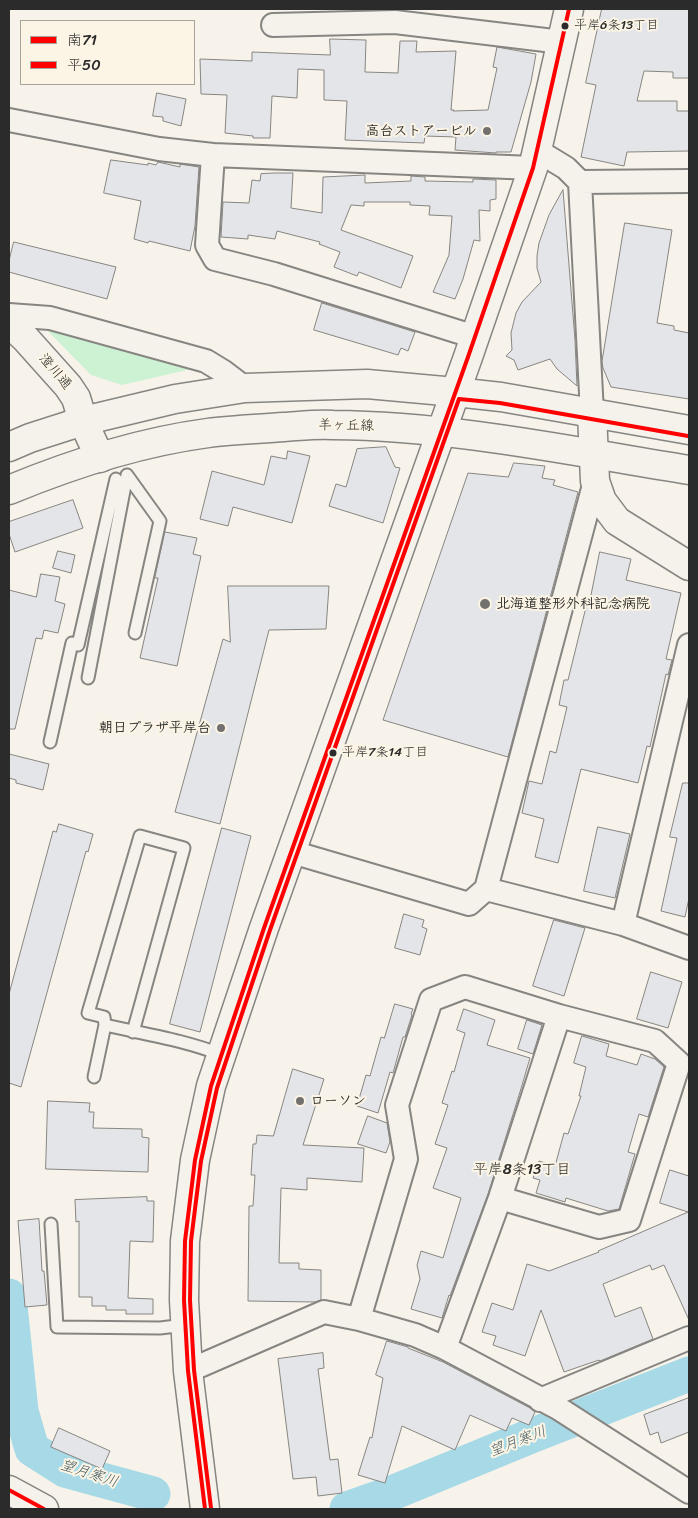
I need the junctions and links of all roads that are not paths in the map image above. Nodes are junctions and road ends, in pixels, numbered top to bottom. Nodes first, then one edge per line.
1 (569, 9) edge
2 (274, 25) dead end
3 (562, 42) junction
4 (9, 120) edge
5 (213, 155) junction
6 (536, 160) junction
7 (689, 181) edge
8 (580, 182) junction
9 (9, 315) edge
10 (9, 323) edge
11 (475, 337) junction
12 (245, 388) junction
13 (455, 392) junction
14 (592, 413) junction
15 (84, 421) junction
16 (689, 430) edge
17 (442, 431) junction
18 (9, 447) edge
19 (595, 454) junction
20 (108, 468) junction
21 (689, 470) edge
22 (595, 481) junction
23 (9, 490) edge
24 (689, 566) edge
25 (135, 633) dead end
26 (689, 646) edge
27 (88, 678) dead end
28 (50, 742) dead end
29 (292, 852) junction
30 (486, 889) junction
31 (622, 924) junction
32 (689, 948) edge
33 (559, 1016) junction
34 (106, 1025) junction
35 (133, 1032) junction
36 (222, 1054) junction
37 (94, 1077) dead end
38 (500, 1198) junction
39 (51, 1224) dead end
40 (359, 1319) junction
41 (185, 1325) junction
42 (689, 1338) edge
43 (445, 1348) junction
44 (188, 1371) junction
45 (549, 1404) junction
46 (9, 1490) edge
47 (689, 1492) edge
48 (44, 1509) edge
49 (205, 1509) edge

1 - 3 main road
2 - 3 street
3 - 6 main road
4 - 5 street
5 - 6 street
5 - 11 street
6 - 8 street
6 - 11 main road
7 - 8 street
8 - 14 street
9 - 12 street
10 - 15 main road, 澄川通
11 - 13 main road
12 - 13 main road
12 - 15 main road
13 - 14 main road
13 - 17 main road
14 - 16 main road
14 - 19 main road
15 - 18 main road
15 - 20 main road, 澄川通
17 - 19 main road, 羊ヶ丘線
17 - 20 main road, 羊ヶ丘線
17 - 29 main road
19 - 21 main road, 羊ヶ丘線
19 - 22 main road
20 - 23 main road, 羊ヶ丘線
20 - 28 lane
22 - 24 main road
22 - 30 street
25 - 27 lane
26 - 31 street
29 - 30 street
29 - 36 main road
30 - 31 street
31 - 32 street
33 - 38 street
33 - 38 street
33 - 40 street
34 - 35 lane
34 - 35 lane
34 - 37 lane
35 - 36 lane
36 - 41 main road
38 - 43 street
39 - 41 lane
40 - 43 street
40 - 44 street
41 - 44 main road
42 - 45 street
43 - 45 street
44 - 49 main road
45 - 47 street
46 - 48 main road

